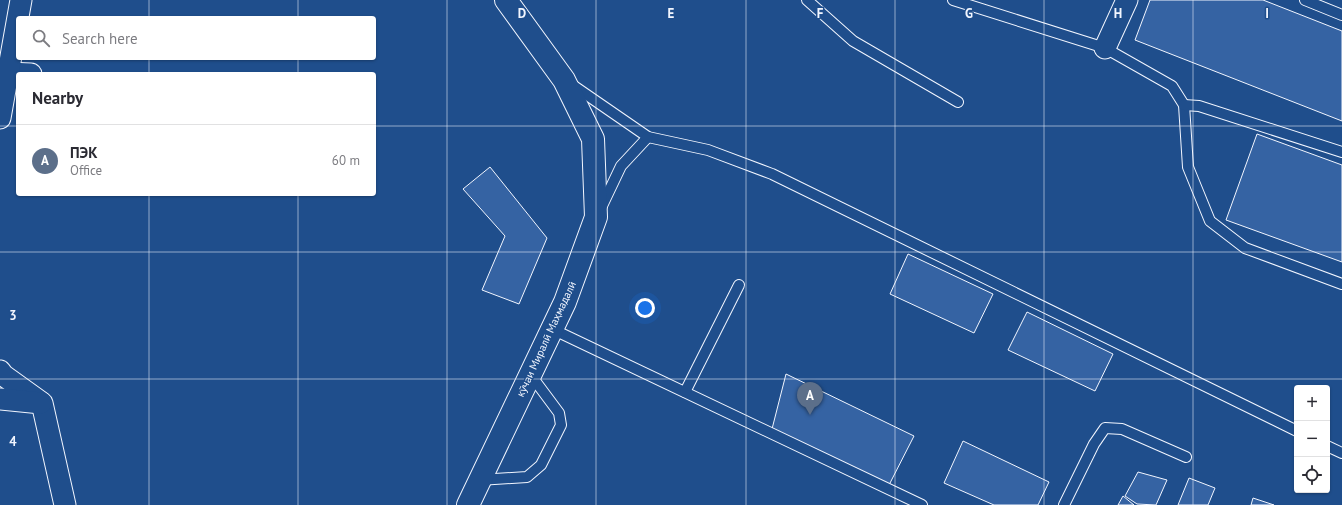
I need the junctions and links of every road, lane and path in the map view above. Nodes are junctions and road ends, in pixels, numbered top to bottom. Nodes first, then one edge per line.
1 (21, 0) edge
2 (506, 0) edge
3 (807, 0) edge
4 (953, 0) edge
5 (1127, 0) edge
6 (1305, 0) edge
7 (984, 5) edge
8 (1342, 15) edge
9 (18, 16) edge
10 (16, 28) edge
11 (1105, 48) junction
12 (8, 73) junction
13 (16, 73) edge
14 (564, 80) junction
15 (958, 102) dead end
16 (1184, 105) junction
17 (0, 118) edge
18 (648, 137) junction
19 (1342, 152) edge
20 (596, 217) junction
21 (1342, 284) edge
22 (739, 285) dead end
23 (552, 329) junction
24 (0, 371) edge
25 (530, 374) junction
26 (685, 392) junction
27 (0, 399) edge
28 (42, 403) junction
29 (1294, 430) edge
30 (1330, 447) edge
31 (1342, 453) edge
32 (1186, 457) dead end
33 (479, 480) junction
34 (65, 505) edge
35 (468, 505) edge
36 (922, 505) edge
37 (1064, 505) edge

1 - 9 street
2 - 14 street, кӯчаи Миралӣ Маҳмадалӣ
3 - 15 lane
4 - 7 lane
5 - 11 street
6 - 8 lane
7 - 11 lane
10 - 12 street
11 - 16 lane
12 - 13 street
12 - 17 street
14 - 18 lane
14 - 20 street, кӯчаи Миралӣ Маҳмадалӣ
16 - 19 lane
16 - 21 lane
18 - 20 lane
18 - 29 lane
20 - 23 street, кӯчаи Миралӣ Маҳмадалӣ
22 - 26 lane
23 - 25 street, кӯчаи Миралӣ Маҳмадалӣ
23 - 26 lane
24 - 28 street
25 - 33 street, кӯчаи Миралӣ Маҳмадалӣ
25 - 33 lane
26 - 36 lane
27 - 28 street
28 - 34 street
30 - 31 lane
32 - 37 lane
33 - 35 street, кӯчаи Миралӣ Маҳмадалӣ

